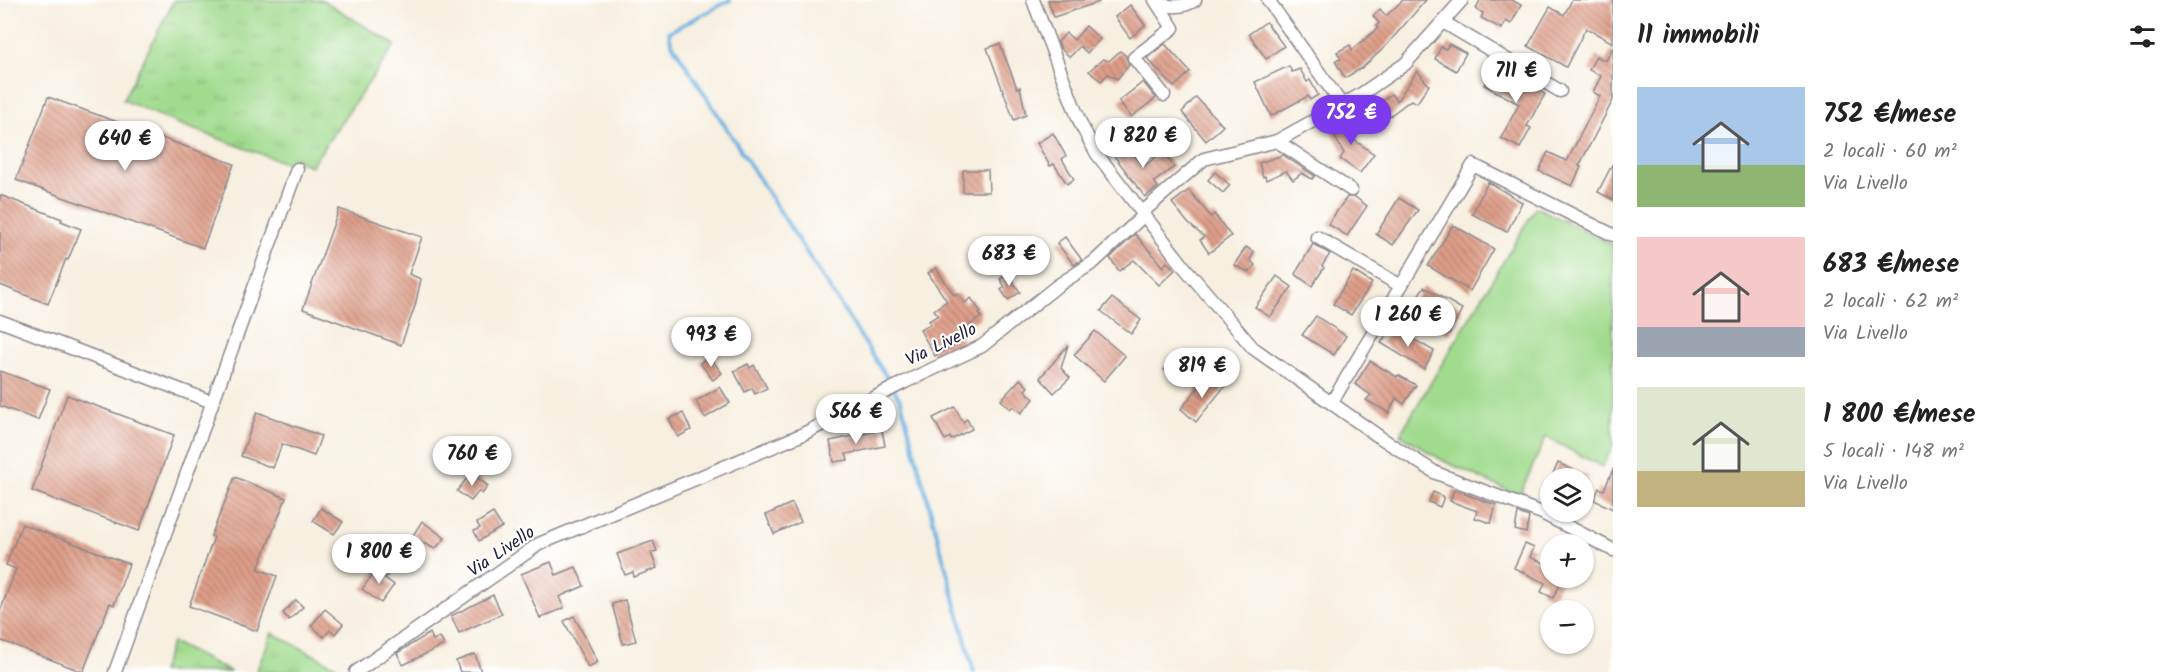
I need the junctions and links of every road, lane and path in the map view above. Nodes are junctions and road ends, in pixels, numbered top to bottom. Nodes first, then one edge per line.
1 (1033, 0) edge
2 (1196, 0) edge
3 (1268, 0) edge
4 (1462, 0) edge
5 (1156, 2) edge
6 (1443, 22) junction
7 (1560, 91) dead end
8 (1164, 95) dead end
9 (1342, 105) junction
10 (1277, 141) junction
11 (297, 169) dead end
12 (1352, 190) dead end
13 (1143, 216) junction
14 (1613, 235) edge
15 (1317, 237) dead end
16 (1401, 286) junction
17 (0, 321) edge
18 (212, 402) junction
19 (1332, 402) junction
20 (1613, 550) edge
21 (115, 672) edge
22 (356, 672) edge

1 - 13 street
2 - 5 street
3 - 9 street
4 - 6 street, Via Livello
5 - 8 street
6 - 7 street
6 - 9 street, Via Livello
9 - 10 street, Via Livello
10 - 12 street
10 - 13 street, Via Livello
11 - 18 street
13 - 19 street
13 - 22 street, Via Livello
14 - 16 street
15 - 16 street
16 - 19 street
17 - 18 street
18 - 21 street
19 - 20 street

